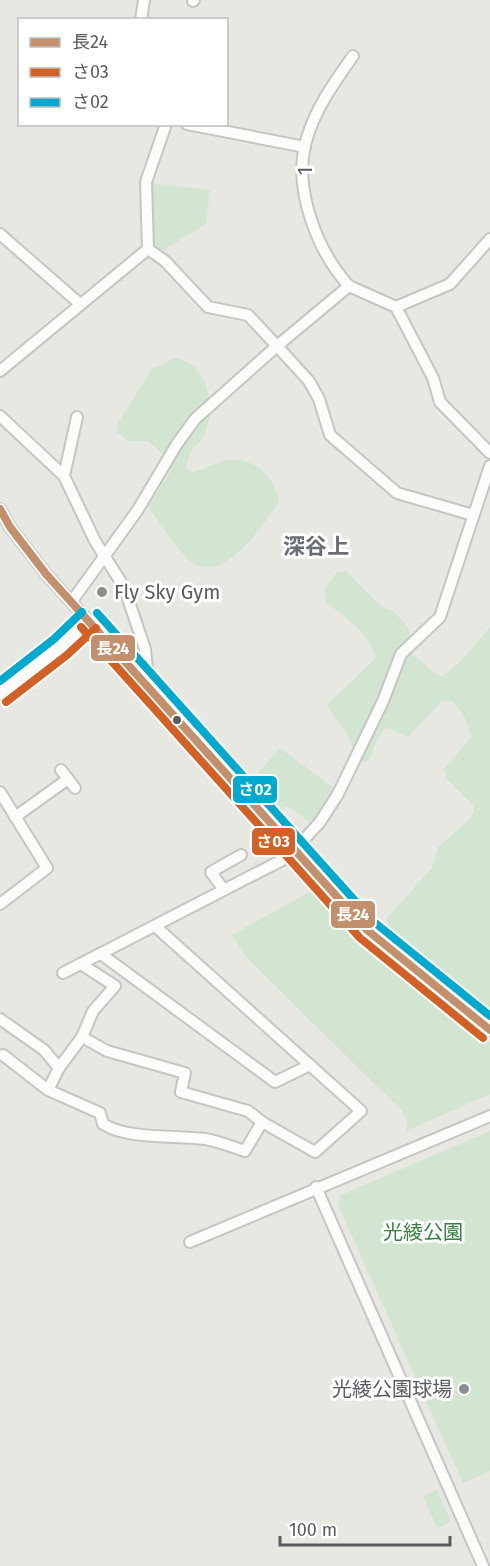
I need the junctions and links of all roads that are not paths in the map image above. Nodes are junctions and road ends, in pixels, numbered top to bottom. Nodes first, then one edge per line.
1 (144, 0) edge
2 (141, 18) edge
3 (353, 56) dead end
4 (165, 126) edge
5 (197, 126) edge
6 (305, 147) junction
7 (0, 234) edge
8 (490, 239) edge
9 (148, 249) junction
10 (349, 286) junction
11 (80, 304) junction
12 (396, 307) junction
13 (277, 345) junction
14 (0, 371) edge
15 (0, 416) edge
16 (77, 417) dead end
17 (490, 453) edge
18 (490, 466) edge
19 (64, 477) junction
20 (0, 509) edge
21 (472, 515) junction
22 (104, 554) junction
23 (72, 601) junction
24 (89, 620) junction
25 (141, 677) junction
26 (0, 694) edge
27 (68, 779) dead end
28 (0, 792) edge
29 (15, 817) junction
30 (295, 850) junction
31 (241, 855) dead end
32 (224, 890) junction
33 (0, 904) edge
34 (155, 926) junction
35 (101, 954) junction
36 (81, 964) junction
37 (63, 973) dead end
38 (0, 1018) edge
39 (490, 1030) edge
40 (82, 1037) junction
41 (3, 1055) dead end
42 (310, 1065) junction
43 (59, 1068) junction
44 (48, 1090) junction
45 (490, 1116) edge
46 (262, 1122) junction
47 (316, 1187) junction
48 (190, 1242) dead end
49 (483, 1566) edge

1 - 2 street
3 - 6 street, 1
4 - 9 street
5 - 6 street
6 - 10 street, 1
7 - 11 street
8 - 12 street
9 - 11 street
9 - 13 street
10 - 12 street
10 - 13 street
11 - 14 street
12 - 17 street
13 - 21 street
13 - 22 street
15 - 19 street
16 - 19 street
18 - 21 street
19 - 22 street
20 - 23 street
21 - 30 street
22 - 23 street
22 - 25 street
23 - 24 street
24 - 25 street
24 - 26 street
25 - 30 street
27 - 29 street
28 - 29 street
29 - 33 street
30 - 32 street
30 - 39 street
31 - 32 street
32 - 34 street
34 - 35 street
34 - 42 street
35 - 36 street
35 - 42 street
36 - 37 street
36 - 40 street
38 - 43 street
40 - 43 street
40 - 46 street
41 - 44 street
42 - 46 street
43 - 44 street
44 - 46 street
45 - 47 street
47 - 48 street
47 - 49 street

